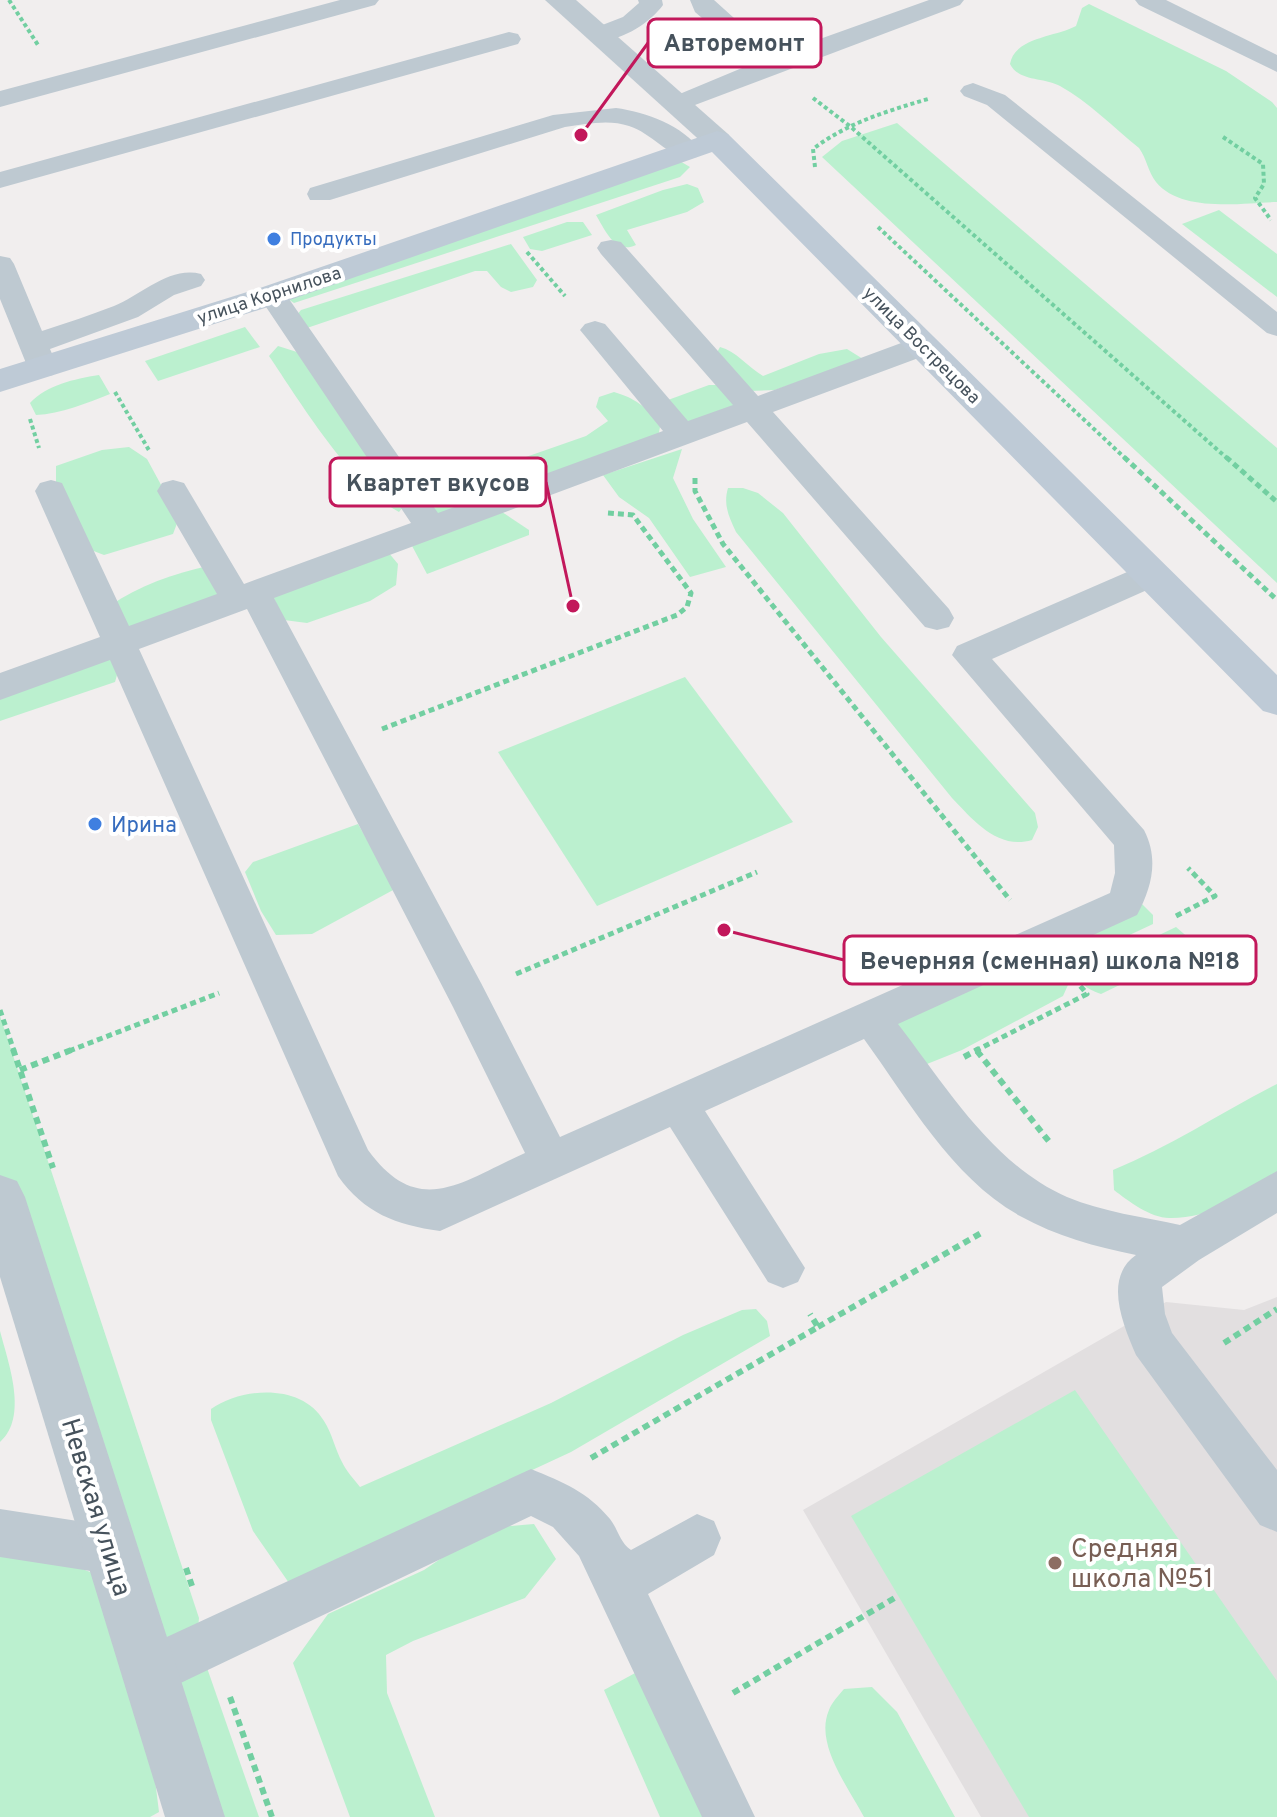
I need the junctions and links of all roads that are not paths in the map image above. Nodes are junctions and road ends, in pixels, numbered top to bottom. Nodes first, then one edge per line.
1 (367, 0) edge
2 (559, 0) edge
3 (650, 0) edge
4 (702, 0) edge
5 (952, 0) edge
6 (1147, 0) edge
7 (601, 34) junction
8 (509, 39) dead end
9 (771, 65) junction
10 (1277, 65) edge
11 (973, 91) road end
12 (0, 99) edge
13 (679, 103) junction
14 (703, 146) junction
15 (0, 180) edge
16 (320, 194) dead end
17 (611, 248) dead end
18 (4, 249) edge
19 (191, 280) dead end
20 (272, 295) junction
21 (1277, 327) edge
22 (595, 330) road end
23 (922, 346) junction
24 (39, 356) junction
25 (0, 381) edge
26 (753, 408) junction
27 (690, 432) junction
28 (51, 491) road end
29 (173, 491) road end
30 (431, 527) junction
31 (1153, 574) junction
32 (246, 596) junction
33 (937, 618) dead end
34 (120, 643) junction
35 (0, 687) edge
36 (1274, 691) edge
37 (871, 1018) junction
38 (678, 1105) junction
39 (551, 1163) junction
40 (1277, 1190) edge
41 (0, 1197) edge
42 (1184, 1246) junction
43 (783, 1268) road end
44 (1277, 1508) edge
45 (0, 1533) edge
46 (697, 1538) dead end
47 (110, 1550) junction
48 (609, 1564) junction
49 (148, 1672) junction
50 (187, 1814) edge
51 (729, 1817) edge

1 - 12 lane
2 - 7 street, улица Вострецова
3 - 7 lane
4 - 9 lane
5 - 9 lane
6 - 10 lane
7 - 13 street, улица Вострецова
8 - 15 lane
9 - 13 lane
11 - 21 lane
13 - 14 street, улица Вострецова
14 - 16 lane
14 - 20 street, улица Корнилова
14 - 23 street, улица Вострецова
17 - 26 lane
18 - 24 lane
19 - 24 lane
20 - 24 street, улица Корнилова
20 - 30 lane
22 - 27 lane
23 - 26 lane
23 - 31 street, улица Вострецова
24 - 25 street, улица Корнилова
26 - 27 lane
26 - 33 lane
27 - 30 lane
28 - 34 lane
29 - 32 lane
30 - 32 lane
31 - 36 street, улица Вострецова
31 - 37 lane
32 - 34 lane
32 - 39 lane
34 - 35 lane
34 - 39 lane
37 - 38 lane
37 - 42 lane
38 - 39 lane
38 - 43 lane
40 - 42 lane
41 - 47 street, Невская улица
42 - 44 lane
45 - 47 lane
46 - 48 lane
47 - 49 street, Невская улица
48 - 49 lane
48 - 51 lane
49 - 50 street, Невская улица

